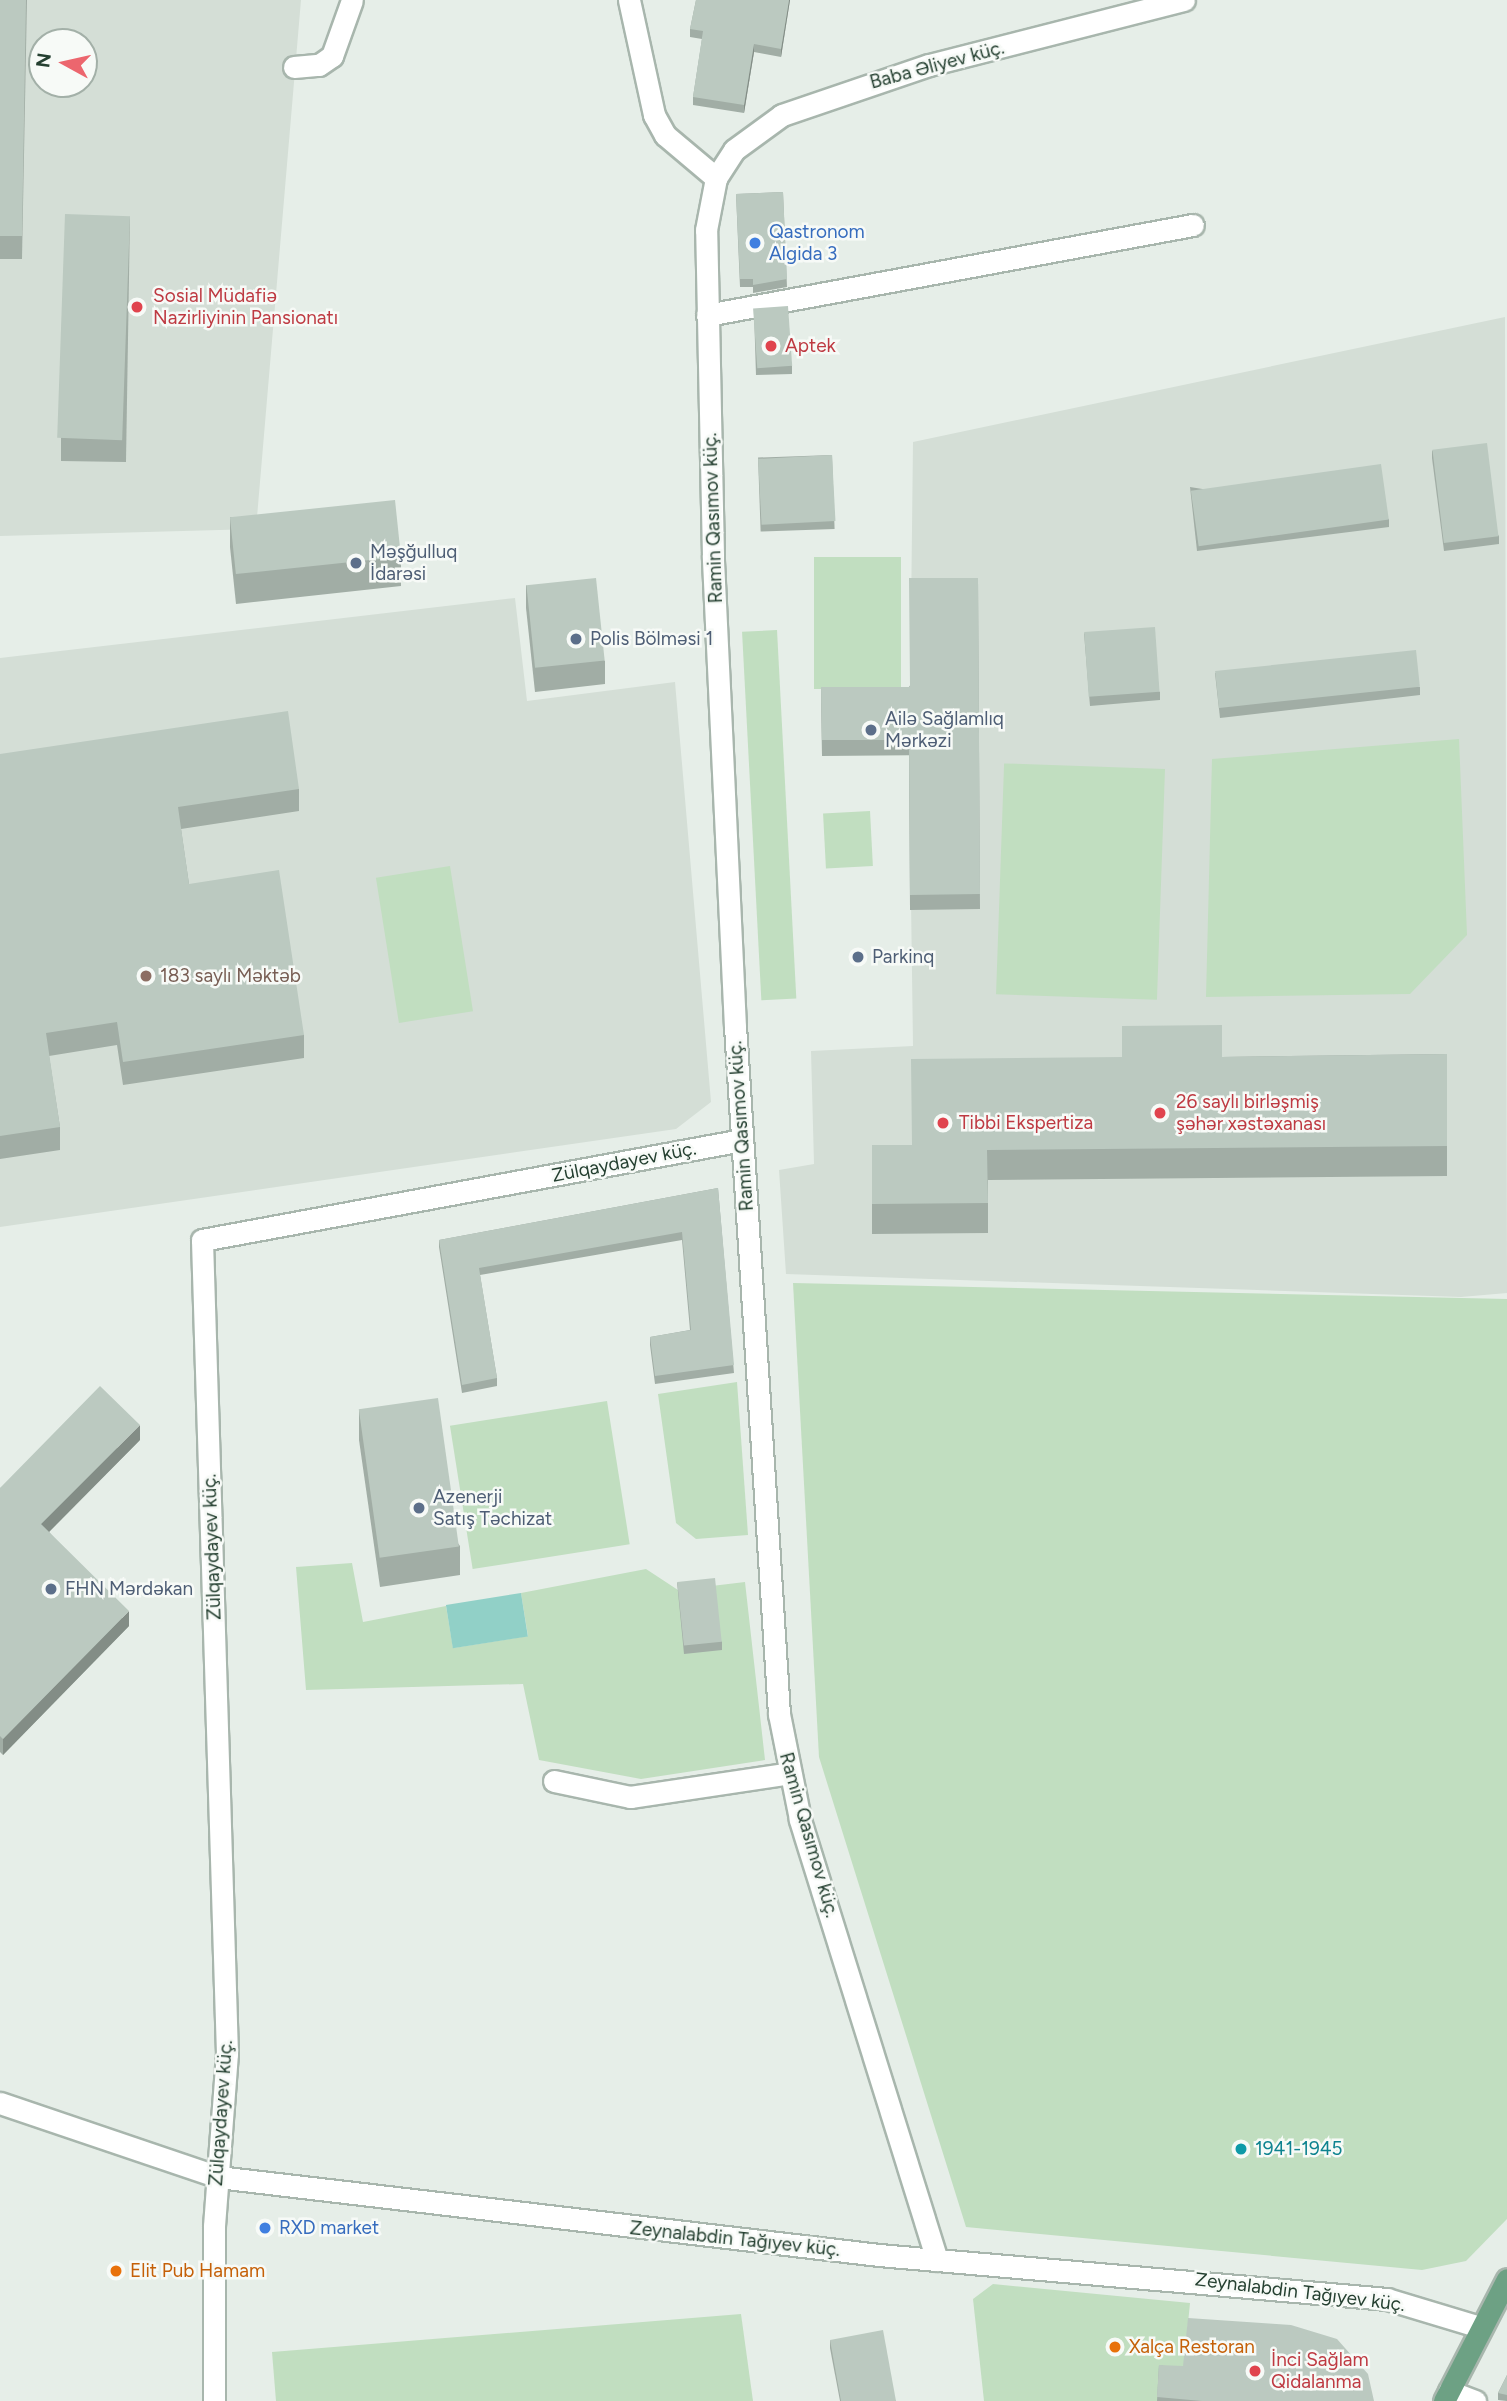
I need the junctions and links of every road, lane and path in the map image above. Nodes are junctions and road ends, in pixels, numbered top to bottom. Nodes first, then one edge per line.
1 (352, 0) edge
2 (629, 0) edge
3 (1184, 0) edge
4 (293, 66) dead end
5 (716, 178) junction
6 (1193, 225) dead end
7 (707, 315) junction
8 (742, 1140) junction
9 (790, 1773) junction
10 (554, 1780) dead end
11 (0, 2103) edge
12 (218, 2177) junction
13 (937, 2260) junction
14 (1507, 2279) edge
15 (1480, 2327) junction
16 (1446, 2396) edge
17 (214, 2401) edge
18 (1475, 2401) edge

1 - 4 street
2 - 5 street
3 - 5 street, Baba Əliyev küç.
5 - 7 street, Ramin Qasımov küç.
6 - 7 street
7 - 8 street, Ramin Qasımov küç.
8 - 9 street, Ramin Qasımov küç.
8 - 12 street, Zülqaydayev küç.
9 - 10 street
9 - 13 street, Ramin Qasımov küç.
11 - 12 street, Zeynalabdin Tağıyev küç.
12 - 13 street, Zeynalabdin Tağıyev küç.
12 - 17 street, Zülqaydayev küç.
13 - 15 street, Zeynalabdin Tağıyev küç.
14 - 15 main road
15 - 16 main road
16 - 18 street

